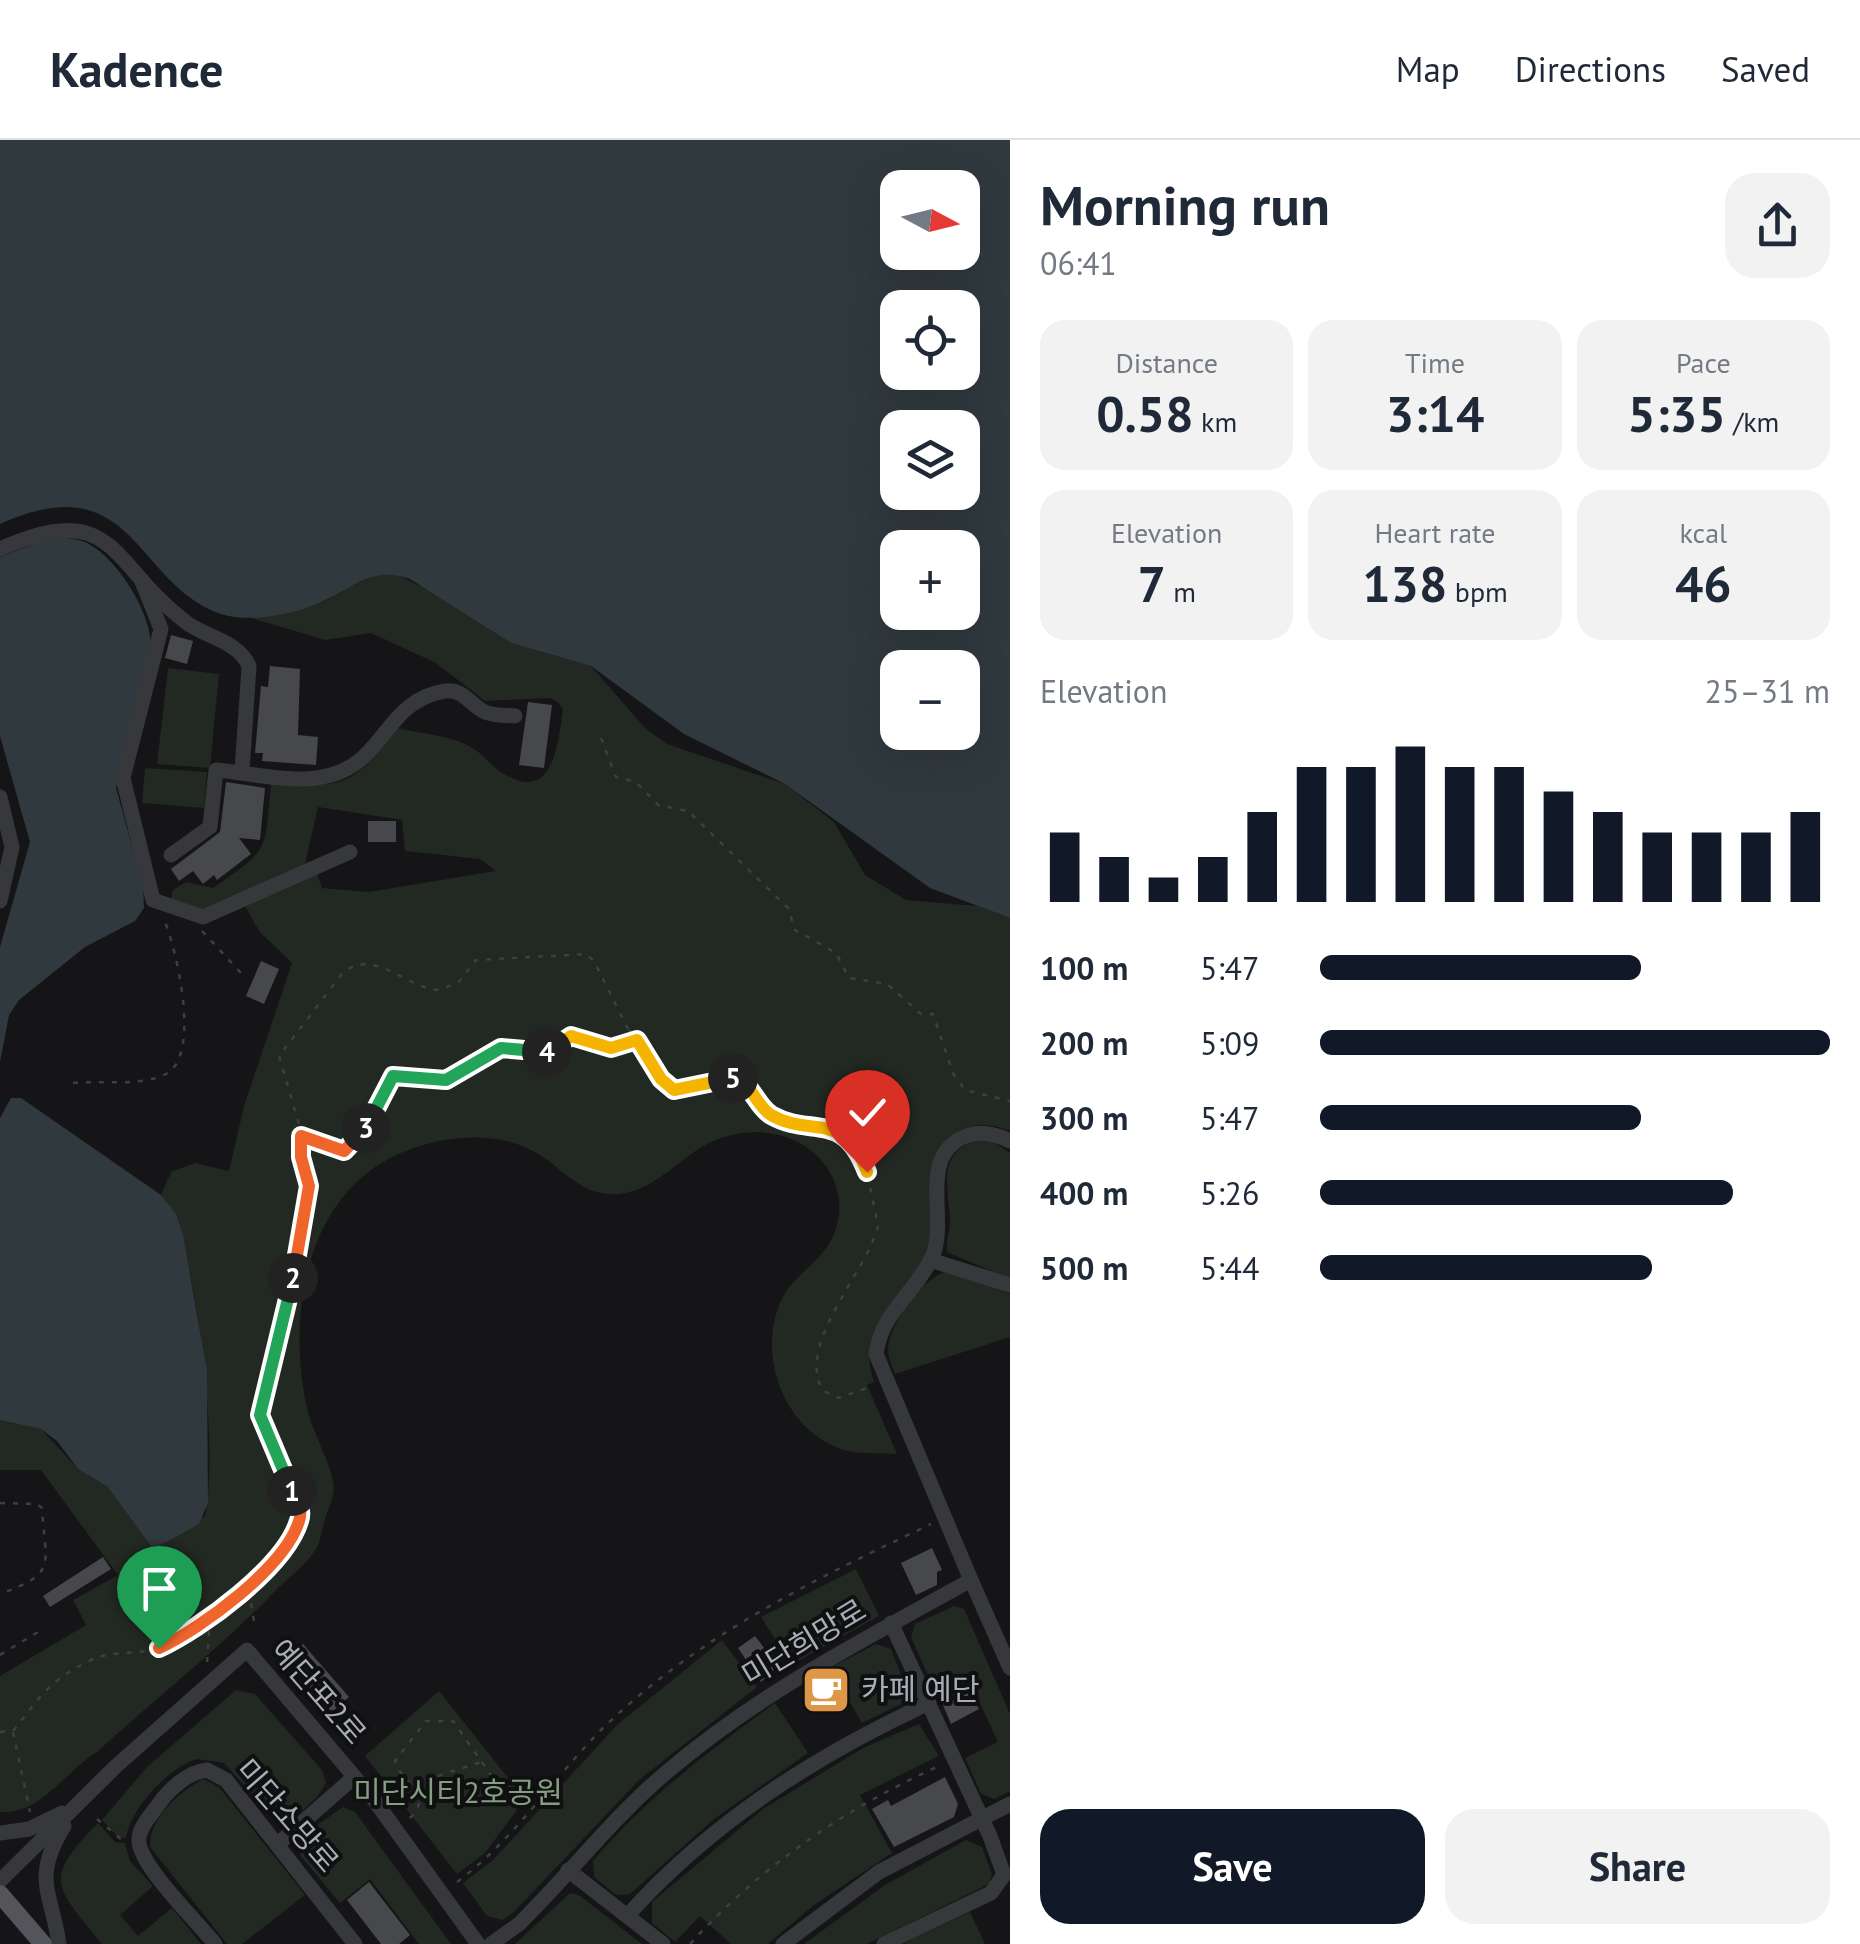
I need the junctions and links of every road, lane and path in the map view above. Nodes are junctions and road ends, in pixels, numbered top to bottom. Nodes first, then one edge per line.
1 (0, 549) edge
2 (141, 579) junction
3 (515, 716) dead end
4 (601, 738) dead end
5 (242, 772) junction
6 (0, 797) edge
7 (350, 852) dead end
8 (171, 855) dead end
9 (153, 900) junction
10 (0, 901) edge
11 (185, 911) junction
12 (242, 974) dead end
13 (628, 1029) junction
14 (637, 1040) junction
15 (626, 1041) junction
16 (73, 1083) dead end
17 (1010, 1101) edge
18 (301, 1136) junction
19 (1010, 1141) edge
20 (930, 1260) junction
21 (1010, 1285) edge
22 (875, 1385) dead end
23 (0, 1503) edge
24 (932, 1524) dead end
25 (257, 1578) junction
26 (970, 1580) junction
27 (0, 1594) edge
28 (209, 1616) junction
29 (254, 1621) dead end
30 (892, 1624) junction
31 (38, 1632) dead end
32 (0, 1656) edge
33 (207, 1662) dead end
34 (1010, 1668) edge
35 (929, 1703) junction
36 (12, 1731) junction
37 (0, 1732) edge
38 (481, 1762) junction
39 (944, 1763) dead end
40 (354, 1777) junction
41 (412, 1785) junction
42 (1010, 1804) edge
43 (76, 1806) junction
44 (526, 1812) junction
45 (30, 1813) dead end
46 (410, 1818) dead end
47 (982, 1818) junction
48 (97, 1819) dead end
49 (0, 1833) edge
50 (127, 1840) dead end
51 (278, 1843) junction
52 (568, 1870) junction
53 (0, 1881) edge
54 (457, 1882) dead end
55 (0, 1894) edge
56 (627, 1916) junction
57 (43, 1944) edge
58 (59, 1944) edge
59 (215, 1944) edge
60 (355, 1944) edge
61 (478, 1944) edge
62 (491, 1944) edge
63 (663, 1944) edge
64 (690, 1944) edge
65 (782, 1944) edge
66 (884, 1944) edge

1 - 2 street
2 - 5 street
2 - 9 street
3 - 5 street
4 - 17 path
5 - 8 street
6 - 10 street
7 - 11 street
9 - 11 street
9 - 16 path
11 - 12 path
13 - 14 path
13 - 15 path
13 - 18 path
14 - 15 path
14 - 22 path
15 - 18 path
18 - 25 path
19 - 20 street
20 - 21 street
20 - 26 street
23 - 27 path
24 - 44 path
25 - 28 path
25 - 29 path
26 - 30 street
26 - 34 street
28 - 33 path
28 - 36 path
30 - 35 street, 미단희망로
30 - 52 street, 미단희망로
31 - 32 path
35 - 47 street, 미단희망로
35 - 56 street
36 - 37 path
36 - 45 path
38 - 41 path
38 - 41 path
38 - 44 path
39 - 64 path
40 - 43 street, 예단포2로
40 - 51 street
40 - 61 street, 예단포2로
41 - 46 path
42 - 47 street
43 - 49 street
43 - 53 street, 예단포2로
43 - 58 street
44 - 54 path
47 - 65 street
47 - 66 street, 미단희망로
48 - 50 path
51 - 59 street, 미단소망로
51 - 60 street, 미단소망로
52 - 56 street
52 - 62 street, 미단희망로
55 - 57 main road
56 - 63 street

